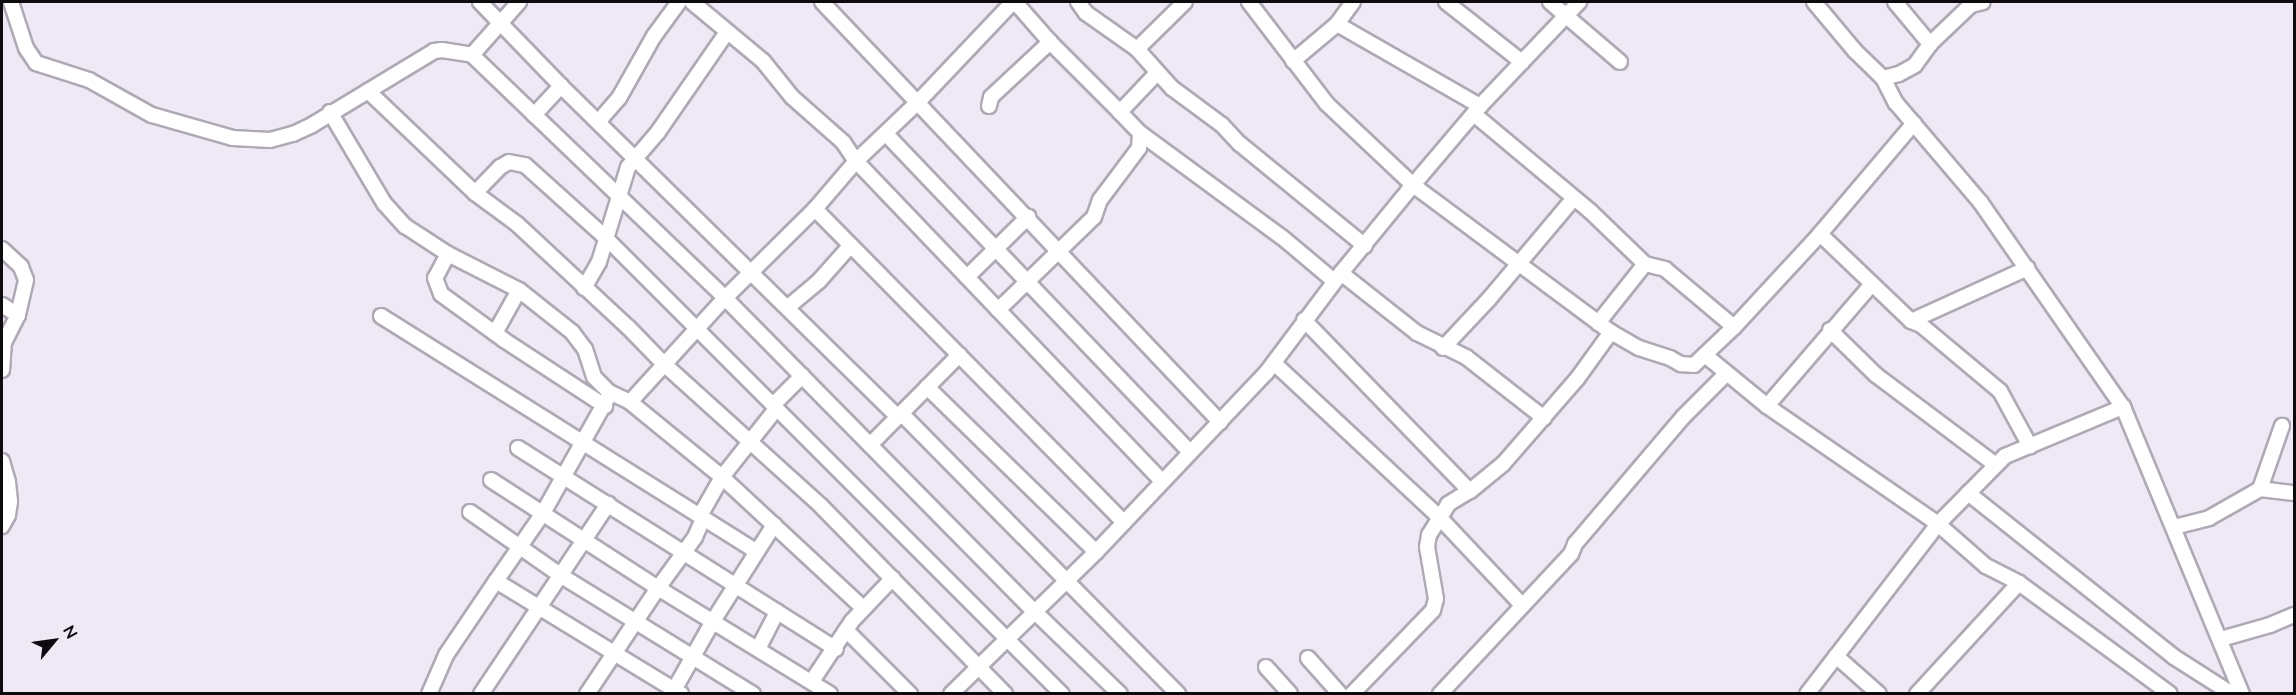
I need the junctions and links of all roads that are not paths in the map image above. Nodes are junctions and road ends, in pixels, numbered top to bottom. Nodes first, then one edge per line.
1 (11, 2) edge
2 (480, 2) edge
3 (519, 2) edge
4 (679, 2) edge
5 (692, 2) edge
6 (822, 2) edge
7 (1014, 2) edge
8 (1078, 2) edge
9 (1185, 2) edge
10 (1248, 2) edge
11 (1353, 2) edge
12 (1446, 2) edge
13 (1550, 2) edge
14 (1579, 2) edge
15 (1815, 2) edge
16 (1895, 2) edge
17 (1974, 3) edge
18 (1567, 16) junction
19 (501, 24) junction
20 (1336, 24) junction
21 (727, 32) junction
22 (1050, 42) junction
23 (1930, 44) junction
24 (1137, 49) junction
25 (472, 55) junction
26 (1293, 61) junction
27 (1522, 62) junction
28 (1620, 62) dead end
29 (1156, 74) junction
30 (1882, 78) junction
31 (561, 86) junction
32 (368, 91) junction
33 (918, 102) junction
34 (989, 106) dead end
35 (1477, 110) junction
36 (330, 112) junction
37 (1120, 112) junction
38 (534, 115) junction
39 (598, 122) junction
40 (1914, 123) junction
41 (1140, 133) junction
42 (886, 134) junction
43 (636, 157) junction
44 (856, 161) junction
45 (1413, 185) junction
46 (475, 193) junction
47 (1574, 198) junction
48 (620, 199) junction
49 (815, 209) junction
50 (1028, 217) junction
51 (1820, 234) junction
52 (605, 237) junction
53 (850, 246) junction
54 (1365, 246) junction
55 (995, 247) junction
56 (2, 249) edge
57 (1058, 251) junction
58 (448, 254) junction
59 (1518, 264) junction
60 (1646, 264) junction
61 (2028, 268) junction
62 (753, 272) junction
63 (967, 277) junction
64 (1337, 277) junction
65 (1027, 281) junction
66 (1872, 284) junction
67 (584, 288) junction
68 (519, 290) junction
69 (725, 298) junction
70 (2, 305) edge
71 (788, 307) junction
72 (998, 310) junction
73 (18, 315) junction
74 (381, 316) dead end
75 (1304, 320) junction
76 (1911, 321) junction
77 (1598, 323) junction
78 (1734, 327) junction
79 (1830, 330) junction
80 (696, 331) junction
81 (1611, 332) junction
82 (495, 333) junction
83 (3, 341) edge
84 (1443, 348) junction
85 (959, 355) junction
86 (1705, 356) junction
87 (1274, 363) junction
88 (664, 364) junction
89 (2, 370) edge
90 (1725, 375) junction
91 (802, 376) junction
92 (927, 387) junction
93 (607, 399) junction
94 (630, 402) junction
95 (775, 406) junction
96 (1767, 406) junction
97 (2123, 407) junction
98 (900, 415) junction
99 (1544, 418) junction
100 (1220, 422) junction
101 (2282, 426) dead end
102 (750, 440) junction
103 (584, 443) junction
104 (870, 444) junction
105 (2030, 446) junction
106 (518, 448) dead end
107 (1190, 452) junction
108 (2, 461) edge
109 (1996, 465) junction
110 (563, 476) junction
111 (722, 477) junction
112 (491, 480) dead end
113 (1162, 481) junction
114 (2260, 489) junction
115 (1470, 491) junction
116 (1968, 493) junction
117 (2295, 493) edge
118 (608, 504) junction
119 (470, 512) dead end
120 (543, 513) junction
121 (701, 514) junction
122 (1440, 518) junction
123 (1124, 522) junction
124 (1938, 524) junction
125 (774, 525) junction
126 (2, 526) edge
127 (2174, 528) junction
128 (585, 540) junction
129 (520, 549) junction
130 (756, 551) junction
131 (1096, 552) junction
132 (684, 554) junction
133 (560, 575) junction
134 (893, 579) junction
135 (496, 581) junction
136 (1066, 582) junction
137 (2019, 583) junction
138 (735, 585) junction
139 (658, 588) junction
140 (1522, 605) junction
141 (540, 608) junction
142 (863, 608) junction
143 (777, 612) junction
144 (1035, 612) junction
145 (2295, 615) edge
146 (637, 621) junction
147 (712, 621) junction
148 (846, 630) junction
149 (1007, 639) junction
150 (2221, 639) junction
151 (758, 649) junction
152 (836, 649) junction
153 (614, 652) junction
154 (694, 656) junction
155 (1836, 656) junction
156 (1308, 658) dead end
157 (1266, 667) dead end
158 (979, 668) junction
159 (812, 681) junction
160 (678, 692) edge
161 (1810, 692) edge
162 (429, 693) edge
163 (481, 693) edge
164 (587, 693) edge
165 (753, 693) edge
166 (830, 693) edge
167 (910, 693) edge
168 (952, 693) edge
169 (1005, 693) edge
170 (1062, 693) edge
171 (1120, 693) edge
172 (1178, 693) edge
173 (1290, 693) edge
174 (1341, 693) edge
175 (1352, 693) edge
176 (1440, 693) edge
177 (1879, 693) edge
178 (1917, 693) edge
179 (2170, 693) edge
180 (2232, 693) edge
181 (2242, 693) edge

1 - 36 street
2 - 19 street
3 - 19 street
4 - 39 street
5 - 21 street
6 - 33 street
7 - 22 street
7 - 33 street
8 - 24 street
9 - 24 street
10 - 26 street
11 - 20 street
12 - 27 street
13 - 18 street
14 - 18 street
15 - 30 street
16 - 23 street
17 - 23 street
18 - 27 street
18 - 28 street
19 - 25 street
19 - 31 street
20 - 26 street
20 - 35 street
21 - 43 street
21 - 44 street
22 - 34 street
22 - 37 street
23 - 30 street
24 - 29 street
25 - 32 street
25 - 38 street
26 - 45 street
27 - 35 street
29 - 37 street
29 - 54 street
30 - 40 street
31 - 38 street
31 - 39 street
32 - 36 street
32 - 46 street
33 - 42 street
33 - 50 street
35 - 45 street
35 - 47 street
36 - 58 street
37 - 41 street
38 - 48 street
39 - 43 street
40 - 51 street
40 - 61 street
41 - 57 street
41 - 64 street
42 - 44 street
42 - 55 street
43 - 48 street
43 - 62 street
44 - 49 street
44 - 63 street
45 - 54 street
45 - 59 street
46 - 52 street
46 - 67 street
47 - 59 street
47 - 60 street
48 - 52 street
48 - 69 street
49 - 53 street
49 - 62 street
50 - 55 street
50 - 57 street
51 - 66 street
51 - 78 street
52 - 67 street
52 - 80 street
53 - 71 street
53 - 85 street
54 - 64 street
55 - 63 street
55 - 65 street
56 - 73 street
57 - 65 street
57 - 100 street
58 - 68 street
58 - 82 street
59 - 77 street
59 - 84 street
60 - 77 street
60 - 78 street
61 - 76 street
61 - 97 street
62 - 69 street
62 - 71 street
63 - 72 street
64 - 75 street
64 - 84 street
65 - 72 street
65 - 107 street
66 - 76 street
66 - 79 street
67 - 88 street
68 - 82 street
68 - 93 street
69 - 80 street
69 - 91 street
70 - 73 street
71 - 98 street
72 - 113 street
73 - 83 street
74 - 103 street
75 - 87 street
75 - 115 street
76 - 105 street
77 - 81 street
78 - 86 street
79 - 96 street
79 - 109 street
80 - 88 street
80 - 95 street
81 - 86 street
81 - 99 street
82 - 93 street
83 - 89 street
84 - 99 street
85 - 92 street
85 - 123 street
86 - 90 street
87 - 100 street
87 - 122 street
88 - 94 street
88 - 102 street
90 - 96 street
90 - 140 street
91 - 95 street
91 - 104 street
92 - 98 street
92 - 131 street
93 - 94 street
93 - 103 street
94 - 111 street
95 - 102 street
95 - 149 street
96 - 124 street
97 - 105 street
97 - 127 street
98 - 104 street
98 - 136 street
99 - 115 street
100 - 107 street
101 - 114 street
102 - 111 street
102 - 134 street
103 - 110 street
103 - 121 street
104 - 144 street
105 - 109 street
106 - 110 street
107 - 113 street
108 - 126 street
109 - 116 street
110 - 118 street
110 - 120 street
111 - 121 street
111 - 125 street
112 - 120 street
113 - 123 street
114 - 117 street
114 - 127 street
115 - 122 street
116 - 124 street
116 - 180 street
118 - 128 street
118 - 132 street
119 - 129 street
120 - 128 street
120 - 129 street
121 - 130 street
121 - 132 street
122 - 140 street
122 - 175 street
123 - 131 street
124 - 137 street
124 - 155 street
125 - 130 street
125 - 142 street
127 - 150 street
128 - 133 street
128 - 139 street
129 - 133 street
129 - 135 street
130 - 138 street
131 - 136 street
132 - 138 street
132 - 139 street
133 - 141 street
133 - 146 street
134 - 142 street
134 - 158 street
135 - 141 street
135 - 162 street
136 - 144 street
136 - 172 street
137 - 178 street
137 - 179 street
138 - 143 street
138 - 147 street
139 - 146 street
139 - 147 street
140 - 176 street
141 - 153 street
141 - 163 street
142 - 148 street
143 - 151 street
143 - 152 street
144 - 149 street
144 - 171 street
145 - 150 street
146 - 153 street
146 - 154 street
147 - 151 street
147 - 154 street
148 - 152 street
148 - 167 street
149 - 158 street
149 - 170 street
150 - 181 street
151 - 159 street
152 - 159 street
153 - 160 street
153 - 164 street
154 - 160 street
154 - 165 street
155 - 161 street
155 - 177 street
156 - 174 street
157 - 173 street
158 - 168 street
158 - 169 street
159 - 166 street

